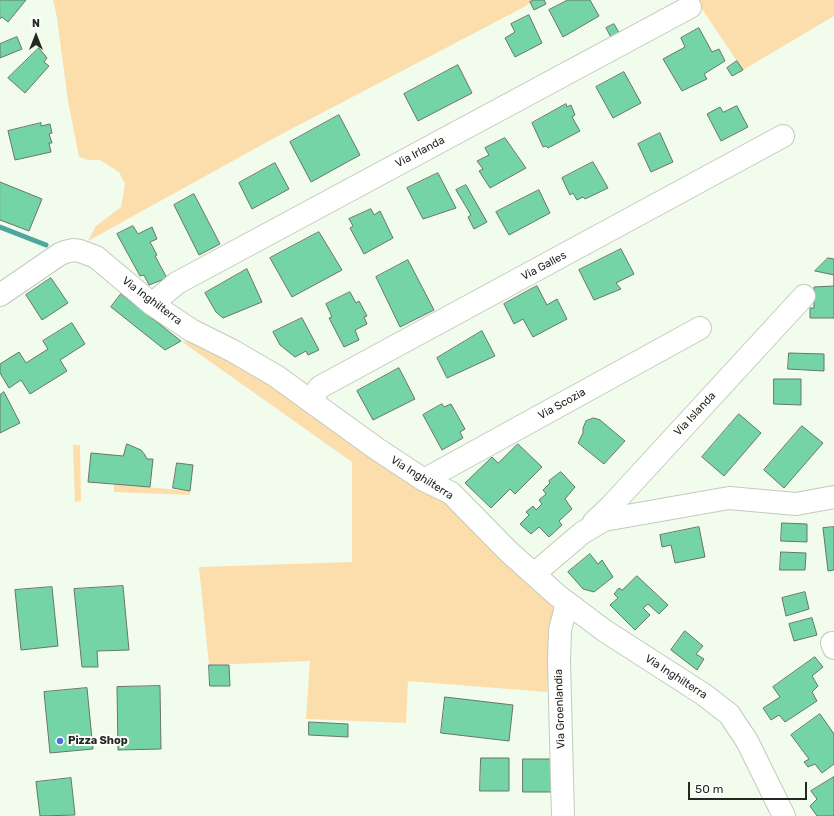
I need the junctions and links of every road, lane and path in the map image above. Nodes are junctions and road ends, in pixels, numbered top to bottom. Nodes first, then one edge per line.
1 (690, 7) dead end
2 (783, 136) dead end
3 (0, 295) edge
4 (804, 296) dead end
5 (152, 304) junction
6 (700, 328) dead end
7 (310, 401) junction
8 (424, 480) junction
9 (834, 497) edge
10 (584, 531) junction
11 (534, 574) junction
12 (567, 603) junction
13 (563, 816) edge
14 (784, 816) edge

1 - 5 street, Via Irlanda
2 - 7 street, Via Galles
3 - 5 street, Via Inghilterra
4 - 10 street, Via Islanda
5 - 7 street, Via Inghilterra
6 - 8 street, Via Scozia
7 - 8 street, Via Inghilterra
8 - 11 street, Via Inghilterra
9 - 10 street, Via Islanda
10 - 11 street, Via Islanda
11 - 12 street, Via Inghilterra
12 - 13 street, Via Groenlandia
12 - 14 street, Via Inghilterra

